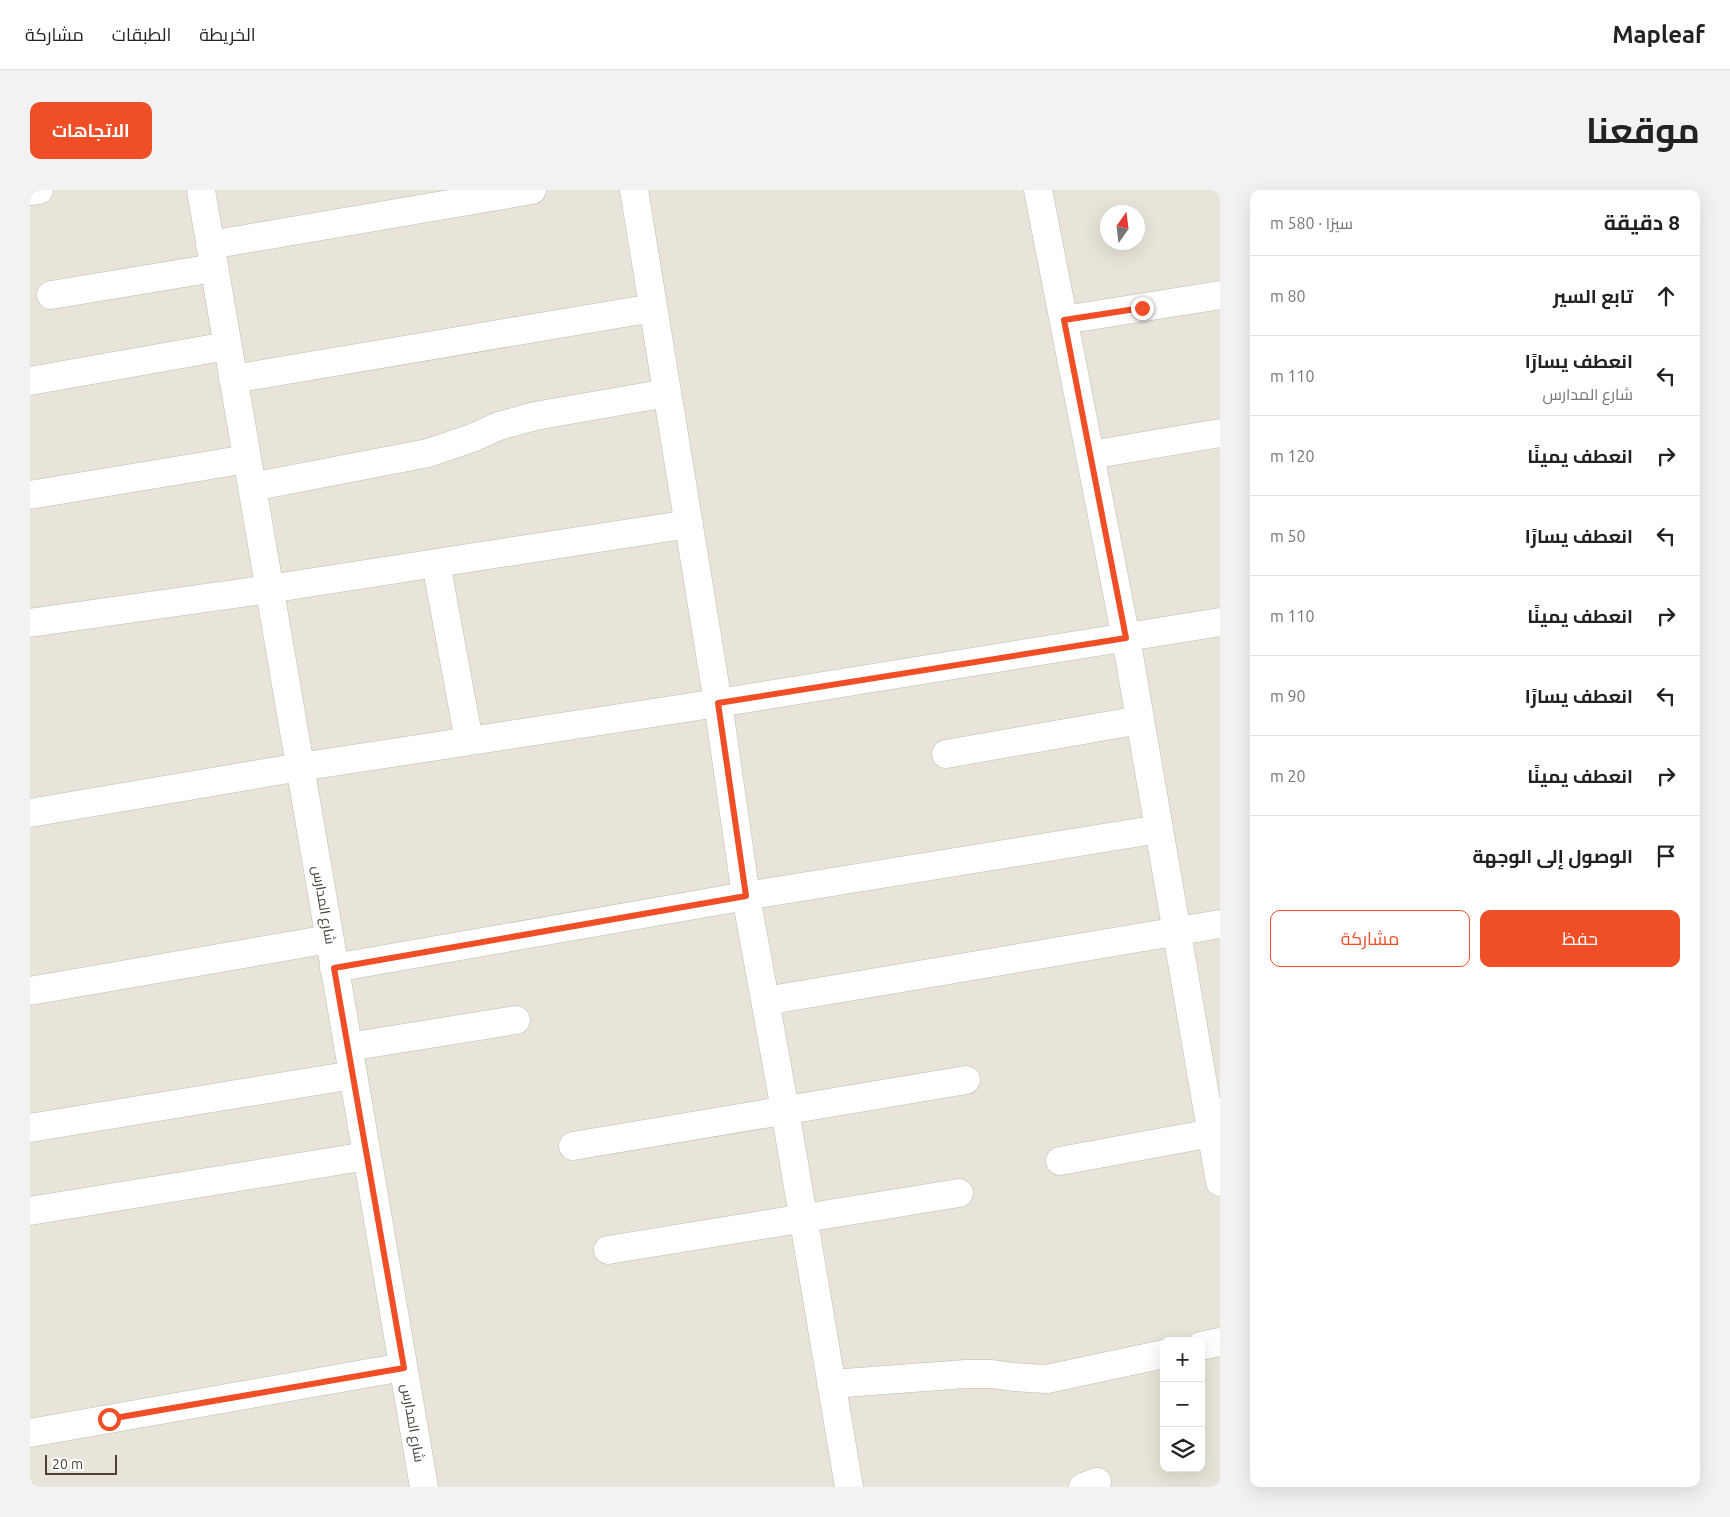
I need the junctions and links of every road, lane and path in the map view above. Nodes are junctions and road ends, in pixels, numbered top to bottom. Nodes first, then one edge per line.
1 (38, 190) edge
2 (200, 190) edge
3 (532, 190) edge
4 (634, 190) edge
5 (1038, 190) edge
6 (30, 191) edge
7 (212, 257) junction
8 (51, 295) dead end
9 (1220, 295) edge
10 (653, 308) junction
11 (1064, 320) junction
12 (228, 346) junction
13 (233, 379) junction
14 (30, 380) edge
15 (667, 393) junction
16 (1220, 434) edge
17 (1090, 455) junction
18 (247, 459) junction
19 (252, 487) junction
20 (30, 495) edge
21 (689, 524) junction
22 (436, 563) junction
23 (269, 589) junction
24 (1220, 622) edge
25 (30, 623) edge
26 (1126, 638) junction
27 (718, 703) junction
28 (1140, 720) junction
29 (468, 741) junction
30 (946, 754) dead end
31 (300, 767) junction
32 (30, 813) edge
33 (1159, 829) junction
34 (746, 896) junction
35 (1220, 924) edge
36 (1177, 931) junction
37 (329, 939) junction
38 (334, 968) junction
39 (30, 991) edge
40 (765, 1001) junction
41 (516, 1020) dead end
42 (348, 1047) junction
43 (353, 1075) junction
44 (966, 1080) dead end
45 (784, 1110) junction
46 (30, 1128) edge
47 (1212, 1133) junction
48 (573, 1146) dead end
49 (367, 1156) junction
50 (1060, 1161) dead end
51 (1220, 1182) edge
52 (959, 1193) dead end
53 (30, 1212) edge
54 (803, 1218) junction
55 (608, 1250) dead end
56 (1220, 1342) edge
57 (1205, 1345) edge
58 (1160, 1355) edge
59 (404, 1368) junction
60 (831, 1384) junction
61 (30, 1433) edge
62 (424, 1487) edge
63 (849, 1487) edge

1 - 6 street
2 - 7 street, شارع المدارس
3 - 7 street
4 - 10 street
5 - 11 street
7 - 8 street
7 - 12 street, شارع المدارس
9 - 11 street
10 - 13 street
10 - 15 street
11 - 17 street
12 - 13 street, شارع المدارس
12 - 14 street
13 - 18 street, شارع المدارس
15 - 19 street
15 - 21 street
16 - 17 street
17 - 26 street
18 - 19 street, شارع المدارس
18 - 20 street
19 - 23 street, شارع المدارس
21 - 22 street
21 - 27 street
22 - 23 street
22 - 29 street
23 - 25 street
23 - 31 street, شارع المدارس
24 - 26 street
26 - 27 street
26 - 28 street
27 - 29 street
27 - 34 street
28 - 30 street
28 - 33 street
29 - 31 street
31 - 32 street
31 - 37 street, شارع المدارس
33 - 34 street
33 - 36 street
34 - 38 street
34 - 40 street
35 - 36 street
36 - 40 street
36 - 47 street
37 - 38 street, شارع المدارس
37 - 39 street
38 - 42 street, شارع المدارس
40 - 45 street
41 - 42 street
42 - 43 street, شارع المدارس
43 - 46 street
43 - 49 street, شارع المدارس
44 - 45 street
45 - 48 street
45 - 54 street
47 - 50 street
47 - 51 street
49 - 53 street
49 - 59 street, شارع المدارس
52 - 54 street
54 - 55 street
54 - 60 street
56 - 57 street
58 - 60 street
59 - 61 street
59 - 62 street, شارع المدارس
60 - 63 street

